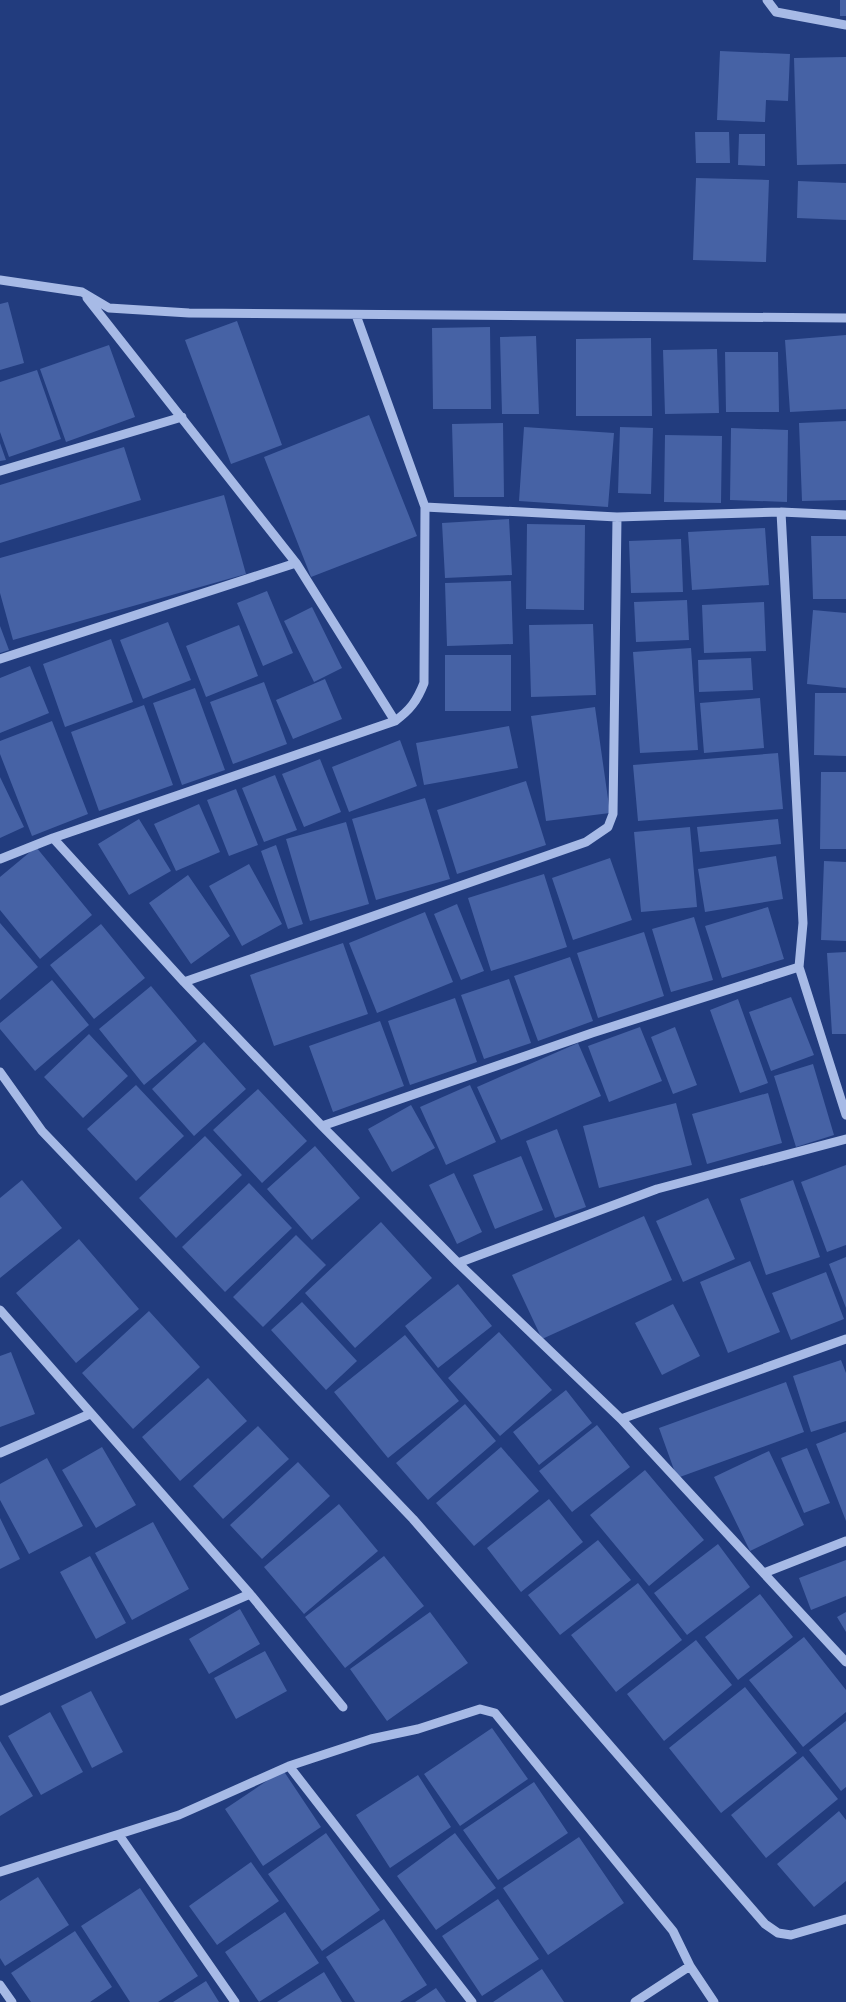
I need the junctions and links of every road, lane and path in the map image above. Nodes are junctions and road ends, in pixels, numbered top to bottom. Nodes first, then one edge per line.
1 (767, 0) edge
2 (846, 25) edge
3 (0, 280) edge
4 (82, 292) junction
5 (356, 315) junction
6 (846, 318) edge
7 (182, 417) junction
8 (0, 471) edge
9 (425, 507) junction
10 (781, 512) junction
11 (846, 514) edge
12 (617, 517) junction
13 (296, 563) junction
14 (0, 659) edge
15 (395, 721) junction
16 (53, 838) junction
17 (0, 858) edge
18 (799, 967) junction
19 (184, 982) junction
20 (0, 1072) edge
21 (846, 1115) edge
22 (322, 1126) junction
23 (846, 1139) edge
24 (458, 1263) junction
25 (0, 1310) edge
26 (846, 1339) edge
27 (90, 1414) junction
28 (621, 1419) junction
29 (0, 1453) edge
30 (846, 1541) edge
31 (764, 1573) junction
32 (250, 1594) junction
33 (846, 1662) edge
34 (0, 1701) edge
35 (342, 1707) dead end
36 (289, 1766) junction
37 (119, 1835) junction
38 (0, 1872) edge
39 (846, 1919) edge
40 (690, 1966) junction
41 (0, 1985) edge
42 (12, 2002) edge
43 (235, 2002) edge
44 (472, 2002) edge
45 (635, 2002) edge
46 (714, 2002) edge

1 - 2 street
3 - 4 street
4 - 5 street
4 - 7 street
5 - 6 street
5 - 9 street
7 - 8 street
7 - 13 street
9 - 12 street
9 - 15 street
10 - 11 street
10 - 12 street
10 - 18 street
12 - 19 street
13 - 14 street
13 - 15 street
15 - 16 street
16 - 17 street
16 - 19 street
18 - 21 street
18 - 22 street
19 - 22 street
20 - 39 street
22 - 24 street
23 - 24 street
24 - 28 street
25 - 27 street
26 - 28 street
27 - 29 street
27 - 32 street
28 - 31 street
30 - 31 street
31 - 33 street
32 - 34 street
32 - 35 street
36 - 37 street
36 - 40 street
36 - 44 street
37 - 38 street
37 - 43 street
40 - 45 street
40 - 46 street
41 - 42 street

